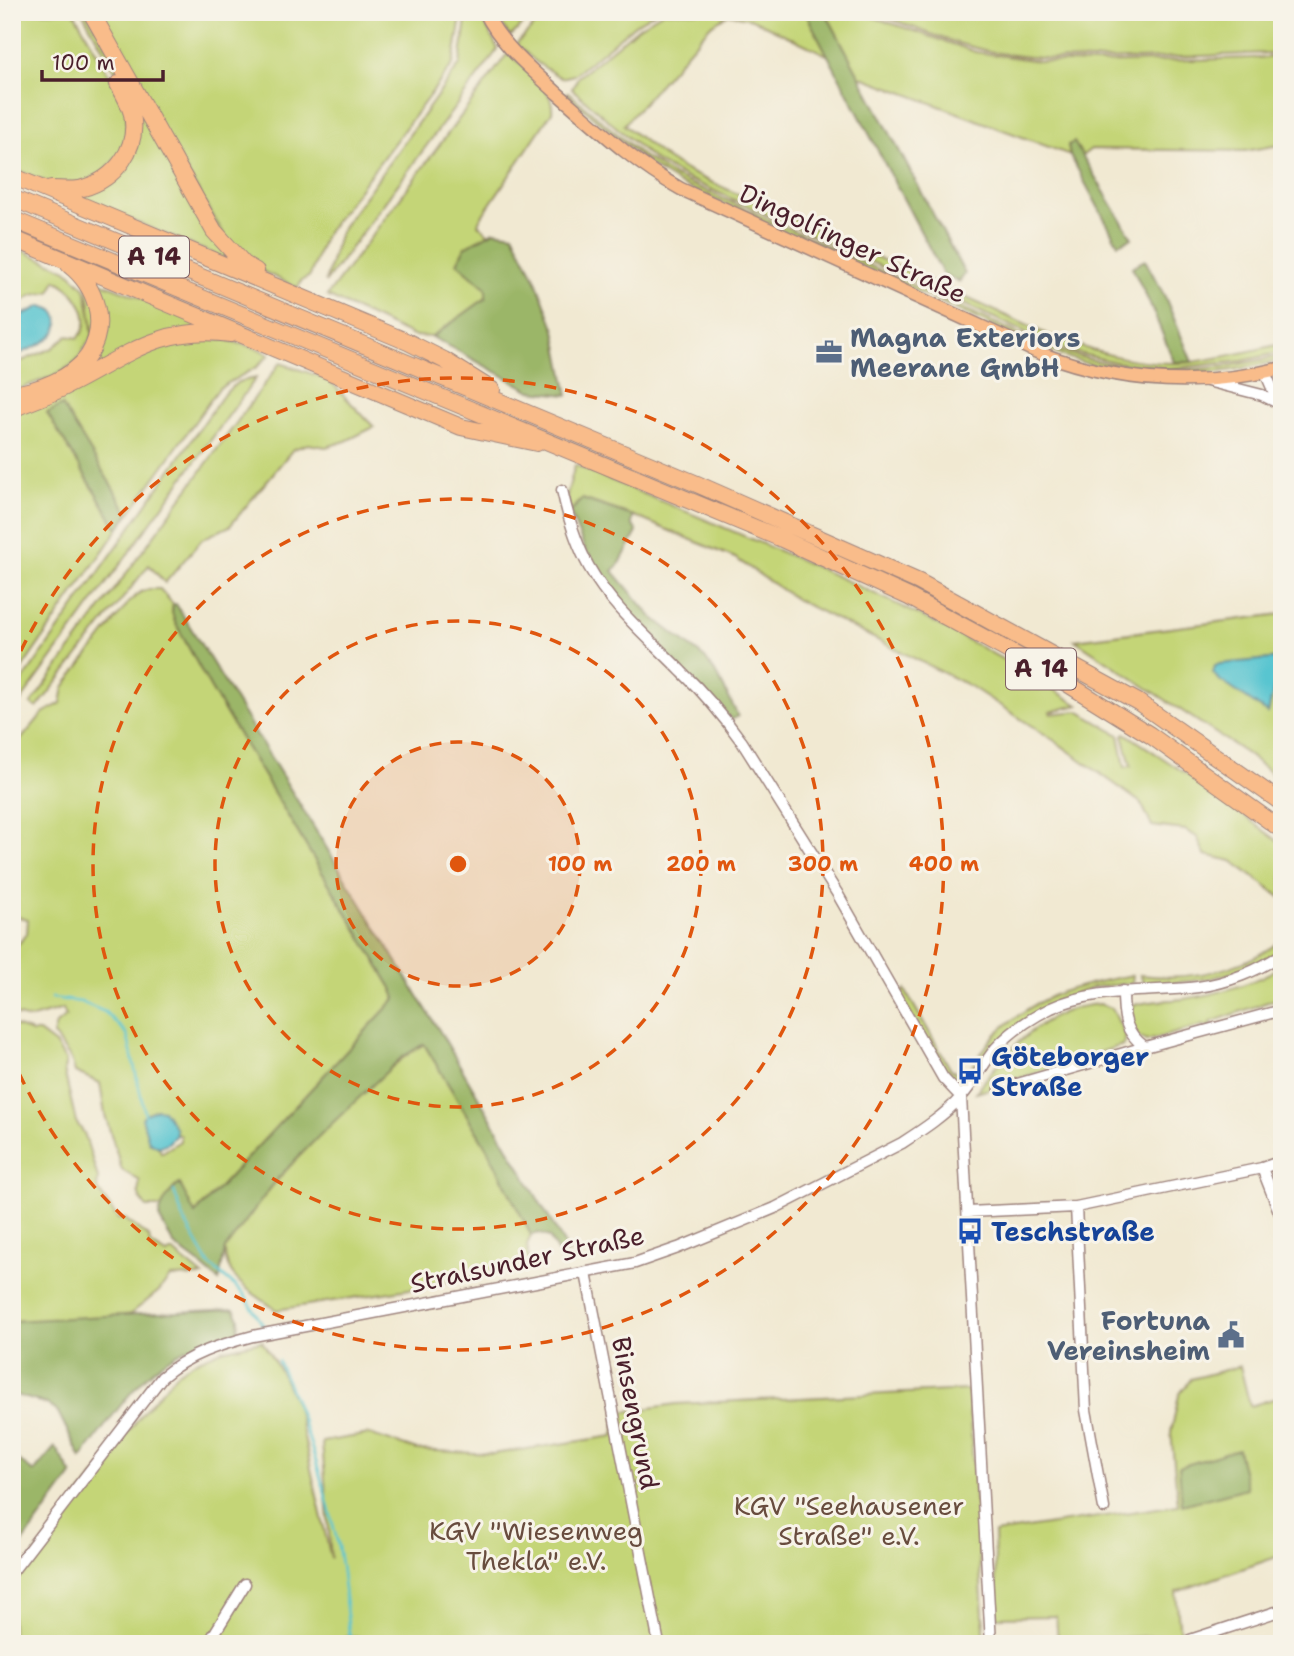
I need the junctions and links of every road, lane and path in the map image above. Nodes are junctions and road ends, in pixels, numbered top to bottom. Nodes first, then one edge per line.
1 (77, 12) edge
2 (91, 12) edge
3 (485, 12) edge
4 (12, 176) edge
5 (44, 190) junction
6 (12, 198) edge
7 (12, 219) edge
8 (12, 238) edge
9 (59, 257) junction
10 (285, 289) junction
11 (249, 337) junction
12 (1282, 368) edge
13 (1265, 372) junction
14 (1207, 381) junction
15 (12, 394) edge
16 (1280, 407) edge
17 (12, 409) edge
18 (526, 412) junction
19 (567, 449) junction
20 (562, 490) dead end
21 (1282, 803) edge
22 (1282, 830) edge
23 (1282, 954) edge
24 (1123, 991) junction
25 (1282, 1010) edge
26 (1145, 1047) junction
27 (1000, 1088) dead end
28 (961, 1097) junction
29 (1282, 1161) edge
30 (1262, 1168) junction
31 (1076, 1207) junction
32 (968, 1212) junction
33 (1282, 1219) edge
34 (586, 1273) junction
35 (1104, 1508) dead end
36 (12, 1572) edge
37 (245, 1584) dead end
38 (1282, 1610) edge
39 (208, 1644) edge
40 (659, 1644) edge
41 (991, 1644) edge
42 (1185, 1644) edge

1 - 5 highway
2 - 10 highway
3 - 14 main road, Dingolfinger Straße
4 - 5 highway
5 - 10 highway
6 - 18 highway, A 14
7 - 19 highway, A 14
8 - 9 highway
9 - 11 highway
9 - 15 highway
10 - 18 highway
11 - 17 highway
11 - 19 highway
12 - 13 main road, Dingolfinger Straße
13 - 14 main road, Dingolfinger Straße
13 - 16 street
14 - 16 street
18 - 21 highway, A 14
19 - 22 highway, A 14
20 - 28 street
23 - 24 street, Stralsunder Straße
24 - 26 street
24 - 28 street, Stralsunder Straße
25 - 26 street
26 - 27 street
28 - 32 street
28 - 34 street, Stralsunder Straße
29 - 30 street
30 - 31 street
30 - 33 street
31 - 32 street
31 - 35 street
32 - 41 street
34 - 36 street, Stralsunder Straße
34 - 40 street, Binsengrund
37 - 39 street
38 - 42 street

